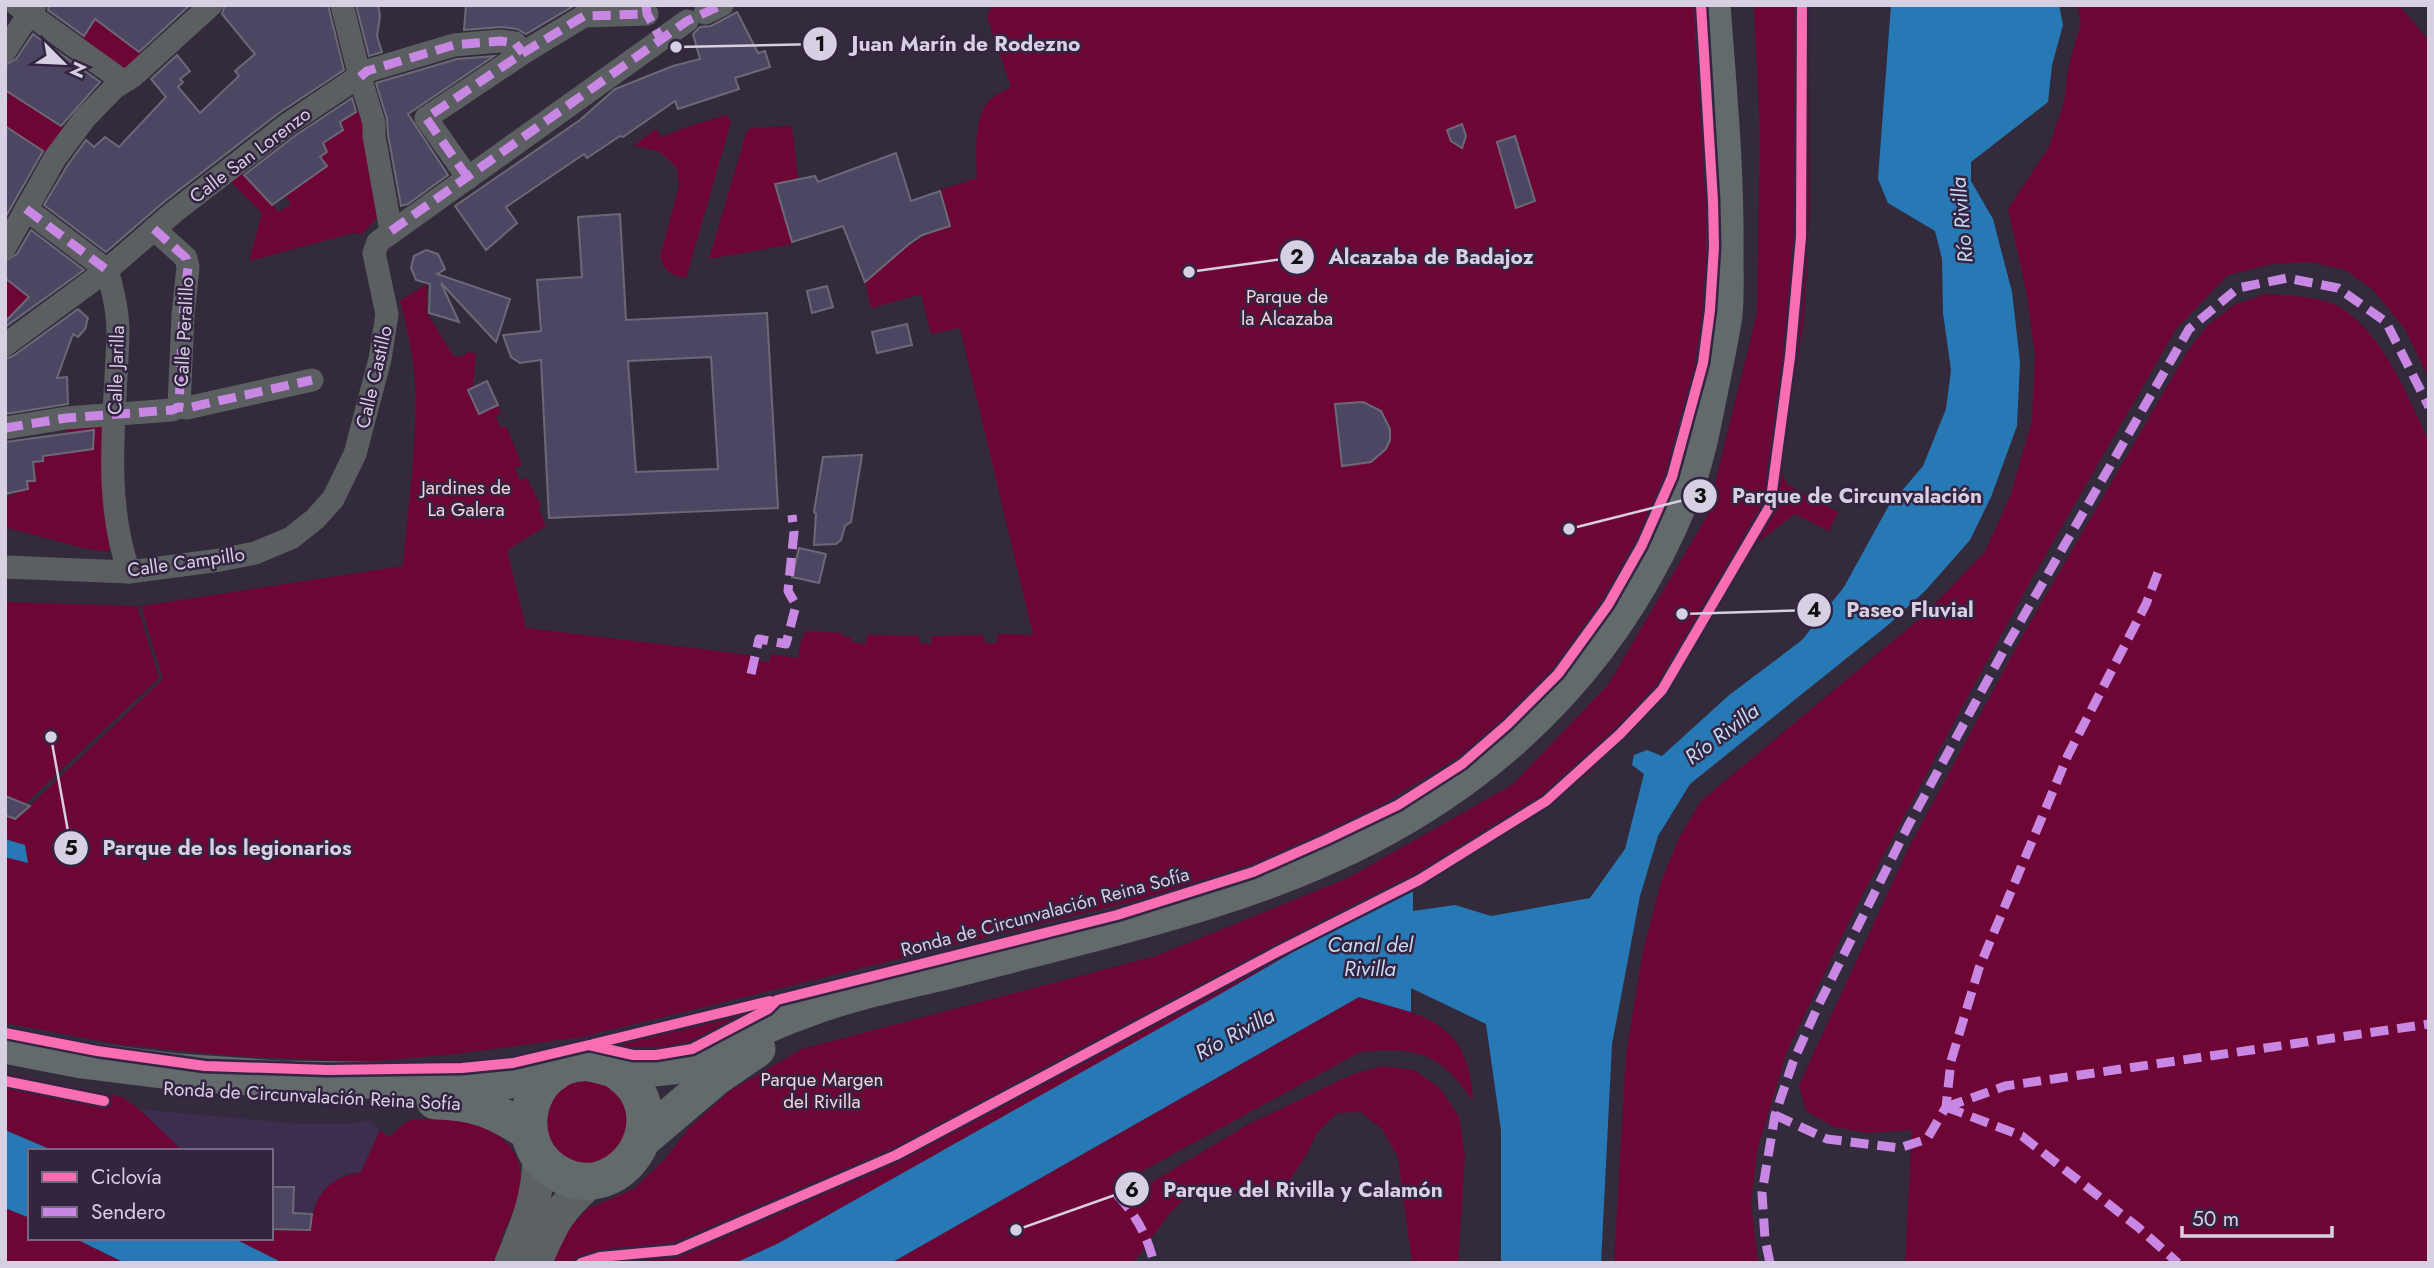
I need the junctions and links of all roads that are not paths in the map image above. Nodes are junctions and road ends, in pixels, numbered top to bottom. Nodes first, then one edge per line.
1 (211, 5) edge
2 (342, 5) edge
3 (1712, 5) edge
4 (1729, 5) edge
5 (27, 8) edge
6 (647, 9) edge
7 (582, 11) edge
8 (705, 13) edge
9 (661, 39) junction
10 (5, 51) edge
11 (523, 54) junction
12 (360, 77) junction
13 (127, 80) junction
14 (456, 186) junction
15 (26, 209) junction
16 (154, 229) junction
17 (391, 231) junction
18 (5, 247) edge
19 (107, 270) junction
20 (5, 345) edge
21 (312, 380) dead end
22 (179, 407) junction
23 (115, 415) junction
24 (5, 428) edge
25 (315, 519) joint
26 (5, 567) edge
27 (129, 572) junction
28 (5, 1045) edge
29 (5, 1065) edge
30 (616, 1070) junction
31 (554, 1073) junction
32 (643, 1139) junction
33 (534, 1144) junction
34 (591, 1181) junction
35 (537, 1231) junction
36 (511, 1263) edge
37 (535, 1263) edge

1 - 13 street
2 - 12 street
3 - 30 main road, Ronda de Circunvalación Reina Sofía
4 - 32 main road
5 - 10 street
5 - 13 street
6 - 7 street
6 - 9 street
7 - 11 street
8 - 9 street
9 - 14 street
11 - 12 street, Calle San Lorenzo
11 - 14 street
12 - 16 street, Calle San Lorenzo
12 - 17 street
13 - 15 street
14 - 17 street
15 - 18 street
15 - 19 street
16 - 19 street, Calle San Lorenzo
16 - 22 street, Calle Peralillo
17 - 25 street, Calle Castillo
19 - 20 street, Calle San Lorenzo
19 - 23 street, Calle Jarilla
21 - 22 street
22 - 23 street
23 - 24 street
23 - 27 street, Calle Jarilla
25 - 27 street, Calle Campillo
26 - 27 street, Calle Campillo
28 - 31 main road, Ronda de Circunvalación Reina Sofía
29 - 33 main road, Ronda de Circunvalación Reina Sofía
30 - 31 main road, Ronda de Circunvalación Reina Sofía
30 - 32 main road
31 - 33 main road
32 - 34 main road
33 - 34 main road, Ronda de Circunvalación Reina Sofía
33 - 35 main road
34 - 35 main road
35 - 36 main road
35 - 37 main road

